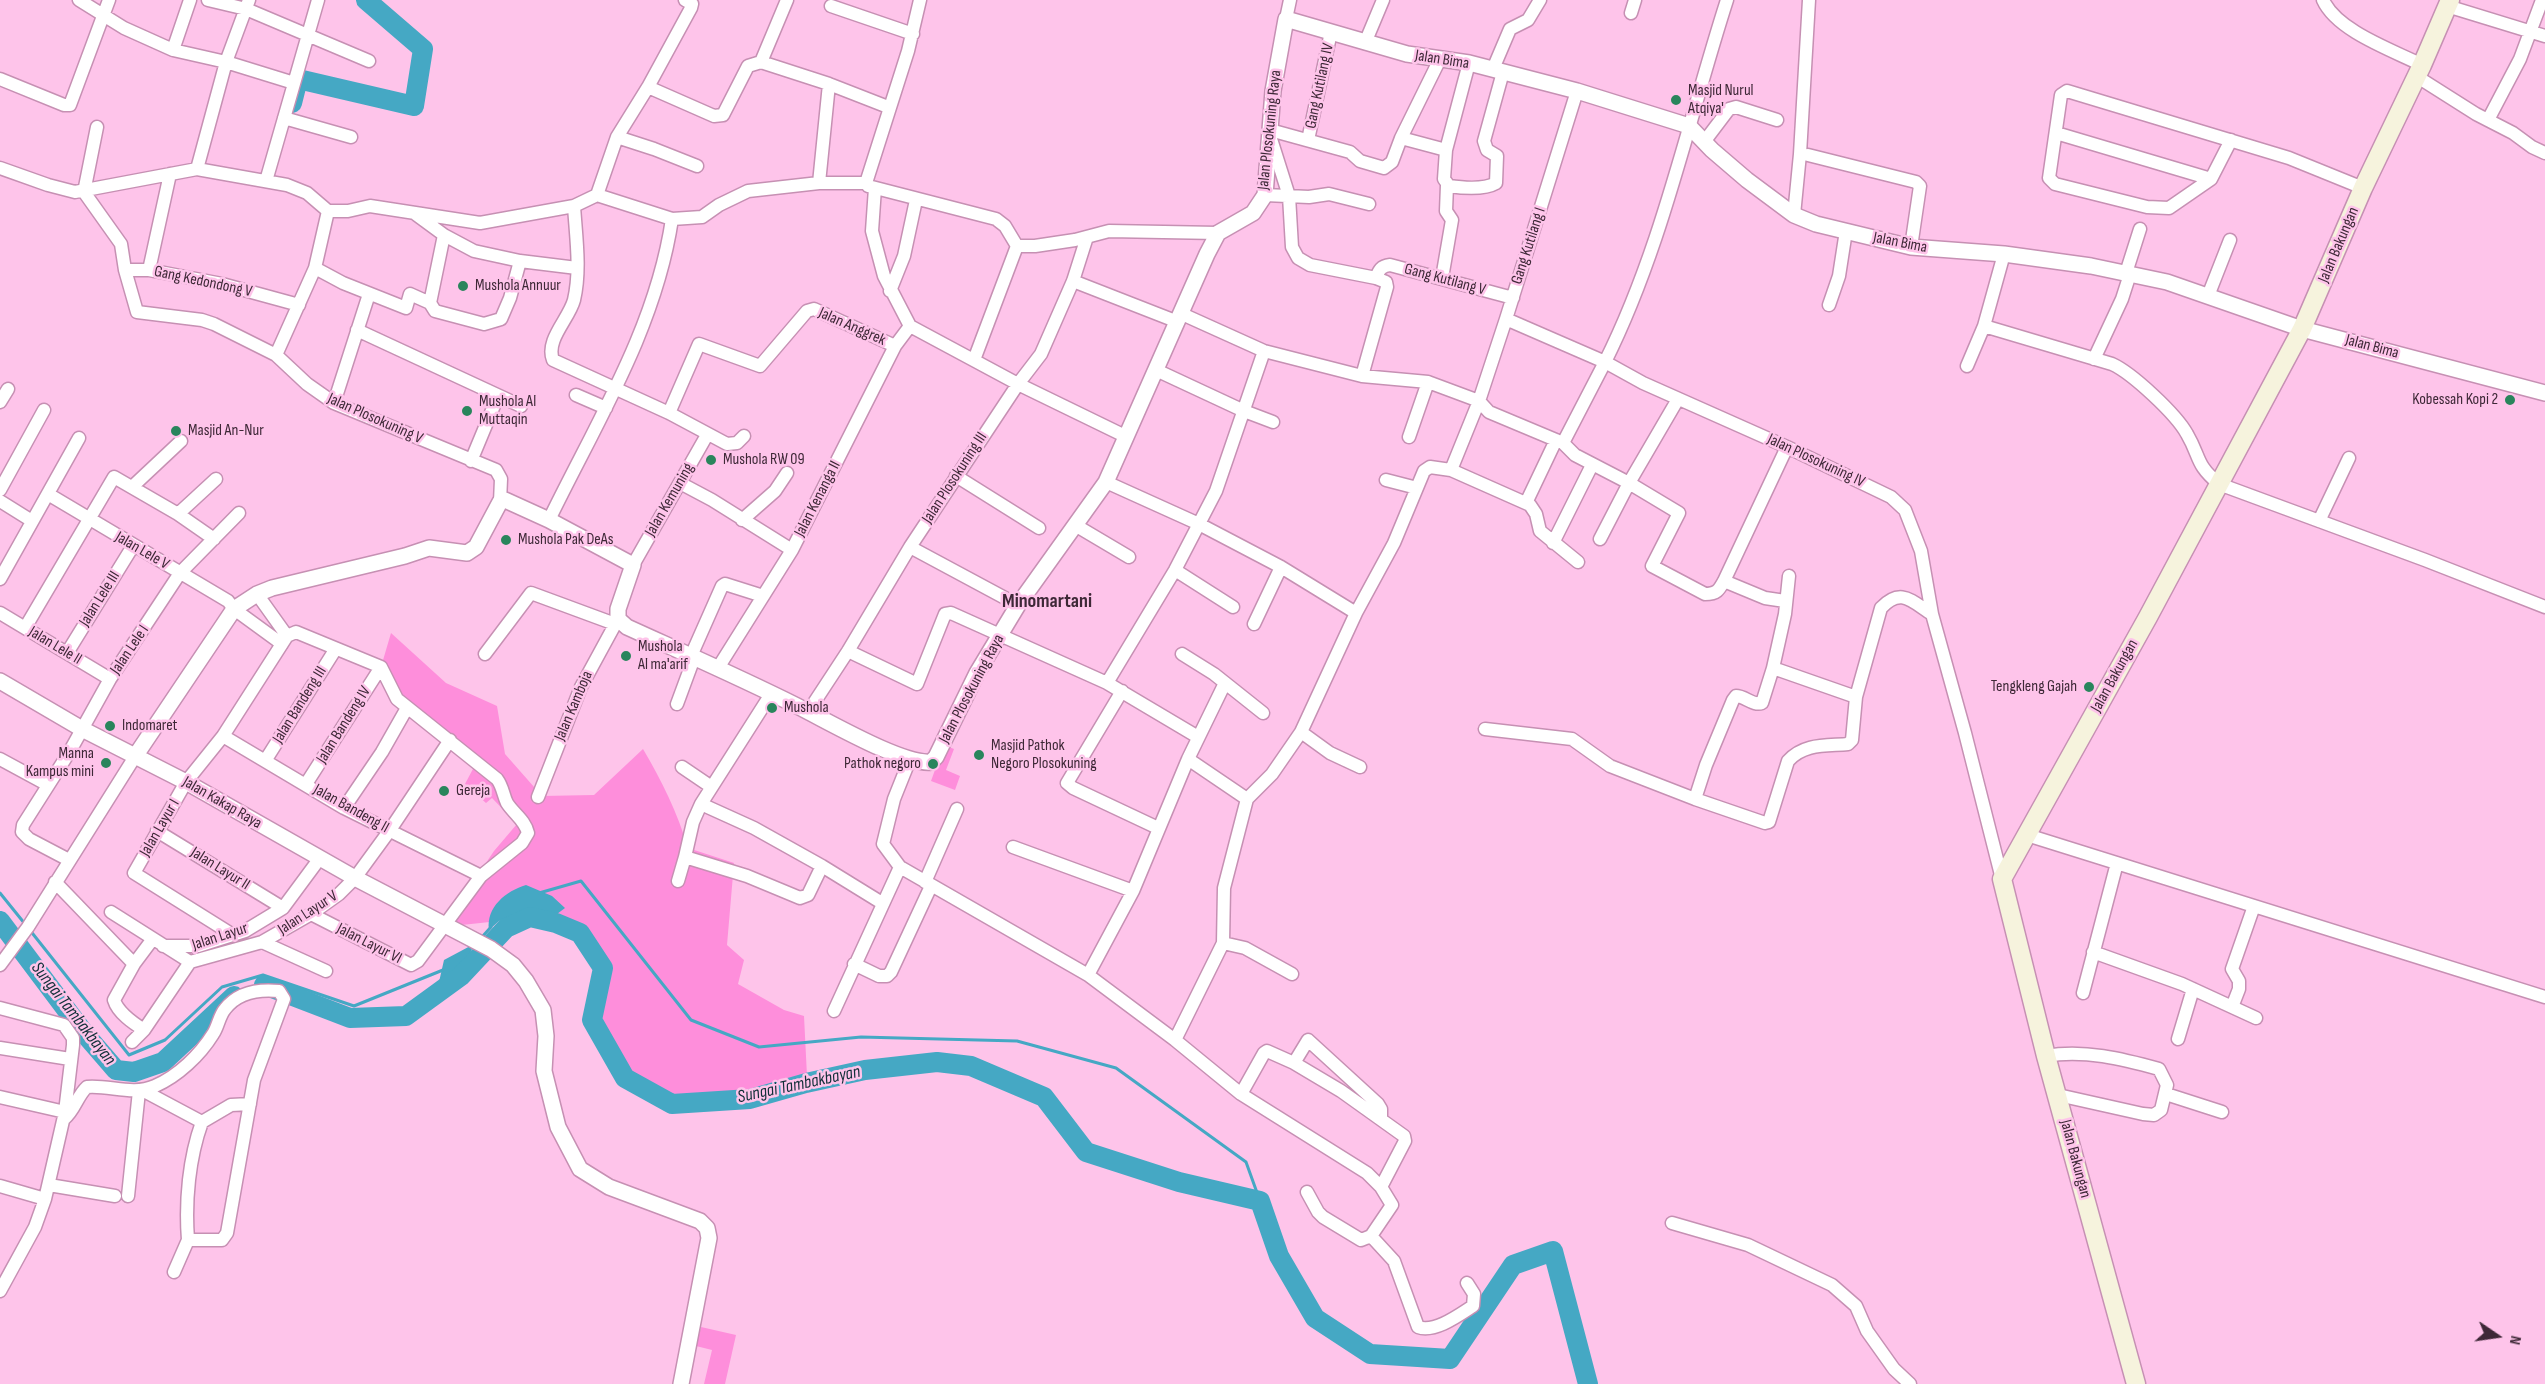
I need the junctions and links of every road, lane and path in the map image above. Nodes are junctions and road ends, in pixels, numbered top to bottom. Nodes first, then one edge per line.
1 (79, 0) edge
2 (109, 0) edge
3 (190, 0) edge
4 (208, 0) edge
5 (318, 0) edge
6 (685, 0) edge
7 (787, 0) edge
8 (920, 0) edge
9 (1289, 0) edge
10 (1383, 0) edge
11 (1540, 0) edge
12 (1635, 0) edge
13 (1727, 0) edge
14 (1809, 0) edge
15 (2323, 0) edge
16 (2542, 0) edge
17 (2448, 3) edge
18 (248, 4) edge
19 (831, 6) dead end
20 (1631, 13) dead end
21 (103, 16) junction
22 (1286, 19) junction
23 (2531, 31) junction
24 (1331, 32) junction
25 (913, 34) junction
26 (308, 36) junction
27 (2545, 36) edge
28 (1365, 43) junction
29 (173, 50) junction
30 (1440, 59) junction
31 (369, 61) dead end
32 (226, 62) junction
33 (761, 62) junction
34 (1469, 63) junction
35 (2419, 70) junction
36 (1498, 71) junction
37 (0, 80) edge
38 (294, 83) junction
39 (829, 84) junction
40 (648, 87) junction
41 (1577, 91) junction
42 (888, 107) junction
43 (284, 118) junction
44 (1777, 120) dead end
45 (2488, 120) junction
46 (1689, 126) junction
47 (97, 127) dead end
48 (1270, 133) junction
49 (2056, 133) junction
50 (351, 137) dead end
51 (617, 137) junction
52 (1401, 138) junction
53 (1308, 140) junction
54 (2231, 140) junction
55 (1704, 142) junction
56 (1446, 150) junction
57 (2545, 153) edge
58 (1808, 155) dead end
59 (696, 166) dead end
60 (0, 168) edge
61 (197, 169) junction
62 (170, 174) junction
63 (2211, 179) junction
64 (266, 181) junction
65 (819, 183) junction
66 (862, 184) junction
67 (1447, 185) junction
68 (875, 188) junction
69 (2363, 188) junction
70 (84, 192) junction
71 (597, 195) junction
72 (1265, 195) junction
73 (1286, 196) junction
74 (916, 200) junction
75 (1369, 204) dead end
76 (574, 206) junction
77 (328, 211) junction
78 (413, 212) junction
79 (1794, 215) junction
80 (672, 219) junction
81 (2140, 229) dead end
82 (1846, 231) junction
83 (1218, 233) junction
84 (444, 235) junction
85 (1087, 237) junction
86 (2230, 240) dead end
87 (1017, 246) junction
88 (1911, 247) junction
89 (2004, 254) junction
90 (520, 261) junction
91 (315, 268) junction
92 (578, 268) junction
93 (125, 270) junction
94 (149, 270) junction
95 (2128, 273) junction
96 (1376, 278) junction
97 (1442, 278) junction
98 (1073, 281) junction
99 (890, 291) junction
100 (369, 294) junction
101 (2208, 296) junction
102 (1513, 298) junction
103 (430, 303) junction
104 (299, 305) junction
105 (1830, 305) dead end
106 (1180, 318) junction
107 (1506, 319) junction
108 (909, 326) junction
109 (1984, 326) junction
110 (2302, 329) junction
111 (357, 330) junction
112 (895, 346) junction
113 (1264, 351) junction
114 (276, 355) junction
115 (2094, 359) junction
116 (974, 360) junction
117 (1605, 362) junction
118 (1967, 366) dead end
119 (1156, 370) junction
120 (1362, 376) junction
121 (1428, 382) junction
122 (1018, 384) junction
123 (615, 388) junction
124 (8, 389) dead end
125 (2545, 393) edge
126 (576, 395) dead end
127 (498, 396) junction
128 (1678, 399) junction
129 (1479, 401) junction
130 (0, 402) edge
131 (334, 403) junction
132 (521, 406) dead end
133 (606, 408) junction
134 (44, 411) dead end
135 (1244, 411) junction
136 (669, 413) junction
137 (1273, 422) dead end
138 (707, 435) junction
139 (744, 436) dead end
140 (1127, 437) junction
141 (1409, 437) dead end
142 (79, 438) dead end
143 (181, 441) dead end
144 (1560, 441) junction
145 (1787, 447) junction
146 (2349, 458) dead end
147 (471, 461) junction
148 (1592, 465) junction
149 (1452, 470) junction
150 (787, 473) dead end
151 (957, 476) junction
152 (216, 479) dead end
153 (1386, 480) dead end
154 (1106, 482) junction
155 (680, 483) junction
156 (1629, 483) junction
157 (2219, 484) junction
158 (132, 487) junction
159 (1417, 488) junction
160 (0, 490) edge
161 (48, 494) junction
162 (0, 501) edge
163 (500, 501) junction
164 (1526, 503) junction
165 (239, 513) dead end
166 (177, 514) junction
167 (87, 519) junction
168 (549, 520) junction
169 (742, 520) junction
170 (32, 521) junction
171 (2319, 521) junction
172 (1199, 524) junction
173 (1075, 525) junction
174 (1039, 528) dead end
175 (214, 539) junction
176 (1600, 539) dead end
177 (1553, 543) junction
178 (133, 546) junction
179 (910, 547) junction
180 (792, 550) junction
181 (1128, 557) dead end
182 (5, 560) edge
183 (1578, 562) dead end
184 (633, 565) junction
185 (1281, 567) junction
186 (1175, 570) junction
187 (180, 573) junction
188 (1789, 576) dead end
189 (0, 579) edge
190 (1724, 581) junction
191 (257, 594) junction
192 (763, 596) junction
193 (1785, 601) junction
194 (1018, 605) junction
195 (1233, 607) dead end
196 (2545, 607) edge
197 (234, 609) junction
198 (0, 613) edge
199 (1356, 613) junction
200 (1932, 614) junction
201 (617, 621) junction
202 (1254, 624) dead end
203 (25, 628) junction
204 (1001, 634) junction
205 (285, 640) junction
206 (335, 650) junction
207 (848, 651) junction
208 (67, 653) junction
209 (484, 654) dead end
210 (1182, 654) dead end
211 (693, 657) junction
212 (381, 667) junction
213 (718, 668) junction
214 (1773, 668) junction
215 (110, 680) junction
216 (0, 681) edge
217 (1225, 682) junction
218 (1107, 683) junction
219 (1122, 691) junction
220 (771, 694) junction
221 (1857, 697) junction
222 (677, 704) dead end
223 (407, 708) junction
224 (808, 712) junction
225 (1263, 712) dead end
226 (82, 729) junction
227 (1485, 729) dead end
228 (1301, 732) junction
229 (223, 736) junction
230 (1198, 737) junction
231 (450, 740) junction
232 (136, 755) junction
233 (0, 759) edge
234 (910, 759) junction
235 (1188, 759) junction
236 (265, 761) junction
237 (682, 767) dead end
238 (1360, 767) dead end
239 (186, 782) junction
240 (306, 784) junction
241 (48, 785) junction
242 (710, 786) junction
243 (538, 797) dead end
244 (1247, 799) junction
245 (1695, 799) junction
246 (701, 804) junction
247 (344, 808) junction
248 (957, 809) dead end
249 (1158, 828) junction
250 (390, 830) junction
251 (157, 831) junction
252 (2023, 843) junction
253 (1013, 848) dead end
254 (1995, 849) junction
255 (685, 857) junction
256 (320, 858) junction
257 (69, 860) junction
258 (2117, 863) junction
259 (822, 866) junction
260 (900, 867) junction
261 (481, 876) junction
262 (355, 878) junction
263 (2002, 879) junction
264 (678, 881) dead end
265 (55, 882) junction
266 (928, 884) junction
267 (1132, 891) junction
268 (882, 903) junction
269 (2254, 906) junction
270 (283, 908) junction
271 (111, 912) dead end
272 (311, 914) junction
273 (444, 924) junction
274 (233, 935) junction
275 (262, 942) junction
276 (158, 943) junction
277 (1223, 943) junction
278 (2093, 952) junction
279 (4, 960) edge
280 (190, 962) junction
281 (134, 964) junction
282 (854, 964) junction
283 (326, 971) dead end
284 (1292, 974) dead end
285 (1088, 975) junction
286 (2193, 989) junction
287 (2083, 993) dead end
288 (2545, 997) edge
289 (2232, 1007) junction
290 (0, 1008) edge
291 (834, 1011) dead end
292 (2256, 1018) dead end
293 (144, 1030) junction
294 (2178, 1039) dead end
295 (1175, 1040) junction
296 (132, 1042) dead end
297 (0, 1048) edge
298 (2046, 1056) junction
299 (70, 1059) junction
300 (1294, 1063) junction
301 (140, 1091) junction
302 (1241, 1094) junction
303 (2166, 1094) junction
304 (2058, 1095) junction
305 (0, 1097) edge
306 (250, 1104) junction
307 (2222, 1112) dead end
308 (64, 1115) junction
309 (1381, 1119) junction
310 (202, 1122) junction
311 (49, 1185) junction
312 (0, 1186) edge
313 (1381, 1187) junction
314 (1307, 1192) dead end
315 (45, 1199) junction
316 (1672, 1223) dead end
317 (1371, 1236) junction
318 (188, 1240) junction
319 (174, 1272) dead end
320 (1467, 1283) dead end
321 (0, 1290) edge
322 (681, 1384) edge
323 (1910, 1384) edge
324 (2136, 1384) edge

1 - 21 street
2 - 21 street
3 - 29 street
4 - 18 street
5 - 26 street
6 - 40 street
7 - 33 street
8 - 25 street
9 - 22 street
10 - 28 street
11 - 36 street
12 - 20 street
13 - 46 street
14 - 79 street
15 - 35 street
16 - 23 street
17 - 23 street
17 - 35 main road, Jalan Bakungan
18 - 26 street
18 - 32 street
19 - 25 street
21 - 29 street
21 - 37 street
22 - 24 street, Jalan Bima
22 - 48 street, Jalan Plosokuning Raya
23 - 27 street
23 - 45 street
24 - 28 street, Jalan Bima
24 - 53 street, Gang Kutilang IV
25 - 42 street
26 - 31 street
26 - 38 street
28 - 30 street, Jalan Bima
29 - 32 street
30 - 34 street, Jalan Bima
30 - 52 street
32 - 38 street
32 - 61 street
33 - 39 street
33 - 40 street
34 - 36 street, Jalan Bima
34 - 56 street
35 - 45 street
35 - 69 main road, Jalan Bakungan
36 - 41 street, Jalan Bima
36 - 67 street
38 - 43 street
39 - 42 street
39 - 65 street
40 - 51 street
41 - 46 street, Jalan Bima
41 - 102 street, Gang Kutilang I
42 - 66 street
43 - 50 street
43 - 64 street
44 - 55 street
45 - 57 street
46 - 55 street, Jalan Bima
46 - 117 street
47 - 70 street
48 - 53 street
48 - 72 street, Jalan Plosokuning Raya
48 - 73 street
49 - 54 street
49 - 63 street
49 - 63 street
51 - 59 street
51 - 71 street
52 - 53 street
52 - 56 street
54 - 63 street
54 - 69 street
55 - 79 street, Jalan Bima
56 - 67 street
58 - 88 street
60 - 70 street
61 - 62 street
61 - 64 street
62 - 70 street
62 - 94 street
64 - 77 street
65 - 66 street
65 - 80 street
66 - 68 street
67 - 97 street
68 - 74 street
68 - 99 street
69 - 110 main road, Jalan Bakungan
70 - 93 street
71 - 76 street
71 - 80 street
72 - 73 street
72 - 83 street, Jalan Plosokuning Raya
73 - 75 street
73 - 96 street
74 - 87 street
74 - 99 street
76 - 78 street
76 - 92 street
77 - 78 street
77 - 91 street
78 - 84 street
79 - 82 street, Jalan Bima
80 - 123 street
81 - 95 street
82 - 88 street, Jalan Bima
82 - 105 street
83 - 85 street
83 - 106 street, Jalan Plosokuning Raya
84 - 90 street
84 - 103 street
85 - 87 street
85 - 98 street, Jalan Plosokuning III
86 - 101 street
87 - 116 street
88 - 89 street, Jalan Bima
89 - 95 street, Jalan Bima
89 - 109 street
90 - 92 street
90 - 103 street
91 - 100 street
91 - 104 street
92 - 123 street
93 - 94 street, Gang Kedondong V
93 - 114 street, Jalan Plosokuning V
94 - 104 street, Gang Kedondong V
95 - 101 street, Jalan Bima
95 - 115 street
96 - 97 street, Gang Kutilang V
96 - 120 street
97 - 102 street, Gang Kutilang V
98 - 106 street
98 - 122 street, Jalan Plosokuning III
99 - 108 street
100 - 103 street
100 - 111 street
101 - 110 street, Jalan Bima
102 - 107 street, Gang Kutilang I
104 - 114 street
106 - 113 street
106 - 119 street, Jalan Plosokuning Raya
107 - 117 street, Jalan Plosokuning IV
107 - 129 street, Gang Kutilang I
108 - 112 street, Jalan Kenanga II
108 - 116 street
109 - 115 street
109 - 118 street
110 - 125 street, Jalan Bima
110 - 157 main road, Jalan Bakungan
111 - 127 street
111 - 131 street
112 - 136 street, Jalan Anggrek
112 - 180 street, Jalan Kenanga II
113 - 120 street
113 - 135 street
114 - 131 street, Jalan Plosokuning V
115 - 157 street
116 - 122 street
117 - 128 street, Jalan Plosokuning IV
117 - 144 street
119 - 135 street
119 - 140 street, Jalan Plosokuning Raya
120 - 121 street
121 - 129 street
121 - 141 street
122 - 140 street
122 - 151 street, Jalan Plosokuning III
123 - 133 street
123 - 136 street
124 - 130 street
126 - 133 street
127 - 132 street
127 - 147 street
128 - 145 street, Jalan Plosokuning IV
128 - 156 street
129 - 144 street
129 - 149 street, Gang Kutilang I
131 - 147 street, Jalan Plosokuning V
133 - 168 street
134 - 160 street
135 - 137 street
135 - 172 street
136 - 138 street
138 - 139 street
138 - 155 street, Jalan Kemuning
140 - 154 street, Jalan Plosokuning Raya
142 - 161 street
143 - 158 street
144 - 148 street
144 - 164 street
145 - 190 street
145 - 200 street, Jalan Plosokuning IV
146 - 171 street
147 - 163 street, Jalan Plosokuning V
148 - 156 street
148 - 177 street
149 - 159 street
149 - 164 street
150 - 169 street
151 - 174 street
151 - 179 street, Jalan Plosokuning III
152 - 166 street
153 - 159 street
154 - 172 street
154 - 173 street, Jalan Plosokuning Raya
155 - 169 street
155 - 184 street, Jalan Kemuning
156 - 176 street
156 - 190 street
157 - 171 street
157 - 252 main road, Jalan Bakungan
158 - 166 street
158 - 167 street
159 - 199 street
161 - 167 street, Jalan Lele V
161 - 170 street
162 - 170 street
163 - 168 street
163 - 191 street
164 - 177 street
165 - 175 street, Jalan Lele I
166 - 175 street
167 - 178 street, Jalan Lele V
167 - 203 street
168 - 184 street
169 - 180 street
170 - 182 street
171 - 196 street
172 - 185 street
172 - 186 street
173 - 181 street
173 - 194 street, Jalan Plosokuning Raya
175 - 187 street, Jalan Lele I
177 - 183 street
178 - 187 street, Jalan Lele V
178 - 208 street, Jalan Lele III
179 - 194 street
179 - 207 street, Jalan Plosokuning III
180 - 192 street, Jalan Kenanga II
182 - 189 street
184 - 201 street
185 - 199 street
185 - 202 street
186 - 195 street
186 - 218 street
187 - 197 street, Jalan Lele V
187 - 215 street, Jalan Lele I
188 - 193 street
190 - 193 street
191 - 197 street
191 - 205 street
192 - 211 street
192 - 213 street, Jalan Kenanga II
193 - 214 street
194 - 204 street, Jalan Plosokuning Raya
197 - 205 street, Jalan Lele V
197 - 232 street
198 - 203 street, Jalan Lele II
199 - 228 street
200 - 221 street
200 - 254 street, Jalan Plosokuning IV
201 - 209 street
201 - 211 street
201 - 243 street, Jalan Kamboja
203 - 208 street, Jalan Lele II
204 - 207 street
204 - 218 street
204 - 234 street, Jalan Plosokuning Raya
205 - 206 street
205 - 229 street
206 - 212 street
206 - 236 street, Jalan Bandeng III
207 - 224 street, Jalan Plosokuning III
208 - 215 street, Jalan Lele II
210 - 217 street
211 - 213 street
211 - 222 street
212 - 223 street
212 - 240 street, Jalan Bandeng IV
213 - 220 street
214 - 221 street
214 - 245 street
215 - 226 street, Jalan Lele I
216 - 226 street, Jalan Kakap Raya
217 - 225 street
217 - 230 street
218 - 219 street
219 - 230 street
219 - 249 street
220 - 224 street
220 - 242 street
221 - 245 street
223 - 231 street
223 - 247 street
224 - 234 street
226 - 232 street, Jalan Kakap Raya
226 - 241 street, Jalan Lele I
227 - 245 street
228 - 238 street
228 - 244 street
229 - 236 street, Jalan Bandeng II
229 - 239 street
230 - 235 street
231 - 250 street, Jalan Layur V
231 - 261 street
232 - 239 street, Jalan Kakap Raya
232 - 257 street
233 - 241 street
234 - 260 street
235 - 244 street
235 - 249 street
236 - 240 street, Jalan Bandeng II
237 - 242 street
239 - 251 street, Jalan Layur I
239 - 256 street, Jalan Kakap Raya
240 - 247 street, Jalan Bandeng II
241 - 257 street, Jalan Lele I
242 - 246 street
244 - 277 street
246 - 255 street
246 - 259 street
247 - 250 street, Jalan Bandeng II
248 - 266 street
249 - 267 street
250 - 261 street, Jalan Bandeng II
250 - 262 street, Jalan Layur V
251 - 270 street, Jalan Layur II
251 - 274 street, Jalan Layur I
252 - 254 street
252 - 258 street
252 - 263 main road, Jalan Bakungan
253 - 267 street
254 - 263 street, Jalan Plosokuning IV
255 - 259 street
255 - 264 street
256 - 262 street, Jalan Kakap Raya
256 - 270 street, Jalan Layur
257 - 265 street
258 - 269 street
258 - 278 street
259 - 268 street
260 - 266 street
260 - 268 street
261 - 273 street
262 - 272 street, Jalan Layur V
262 - 273 street, Jalan Kakap Raya
263 - 298 main road, Jalan Bakungan
265 - 279 street
265 - 281 street
266 - 282 street
266 - 285 street
267 - 285 street
268 - 282 street
269 - 288 street
269 - 289 street
270 - 274 street, Jalan Layur
271 - 276 street
272 - 273 street, Jalan Layur VI
272 - 275 street, Jalan Layur V
273 - 322 street, Jalan Kakap Raya
274 - 276 street, Jalan Layur
275 - 280 street, Jalan Layur V
275 - 283 street
276 - 280 street
276 - 281 street
277 - 284 street
277 - 295 street
278 - 286 street
278 - 287 street
280 - 293 street
281 - 293 street
282 - 291 street
285 - 295 street
286 - 289 street
286 - 294 street
289 - 292 street
290 - 299 street
293 - 296 street
295 - 302 street
297 - 299 street
298 - 303 street
298 - 304 main road, Jalan Bakungan
299 - 308 street
300 - 302 street
300 - 309 street
300 - 309 street
301 - 306 street
301 - 308 street
301 - 310 street
301 - 311 street
302 - 313 street
303 - 304 street
303 - 307 street
304 - 324 main road, Jalan Bakungan
305 - 308 street
306 - 310 street
306 - 318 street
308 - 311 street
309 - 313 street
310 - 318 street
311 - 315 street
312 - 315 street
313 - 317 street
314 - 317 street
315 - 321 street
316 - 323 street
317 - 320 street
318 - 319 street

